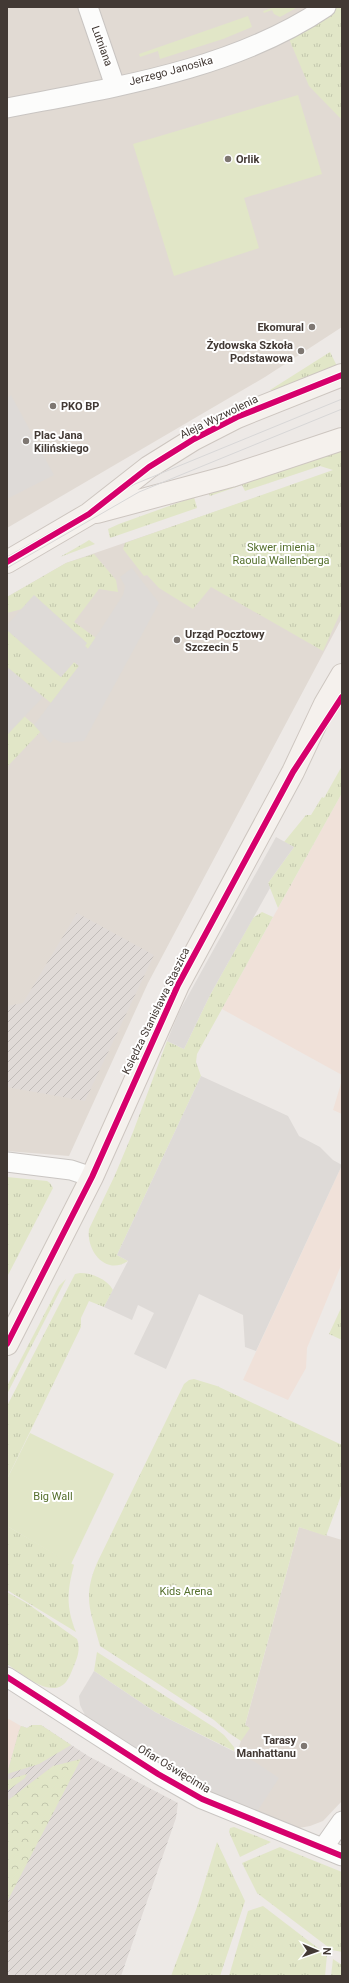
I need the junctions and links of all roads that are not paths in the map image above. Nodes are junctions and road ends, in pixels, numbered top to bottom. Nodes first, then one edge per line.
1 (88, 7) edge
2 (326, 7) edge
3 (115, 86) junction
4 (7, 108) edge
5 (342, 375) edge
6 (342, 439) edge
7 (103, 506) junction
8 (7, 562) edge
9 (342, 675) edge
10 (342, 697) edge
11 (293, 772) junction
12 (7, 1162) edge
13 (92, 1177) junction
14 (7, 1344) edge
15 (7, 1677) edge
16 (342, 1821) edge
17 (323, 1848) junction
18 (342, 1856) edge

1 - 3 street, Lutniana
2 - 3 street, Jerzego Janosika
3 - 4 street, Jerzego Janosika
5 - 7 street, Aleja Wyzwolenia
6 - 7 street, Aleja Wyzwolenia
7 - 8 street, Aleja Wyzwolenia
9 - 11 street, Księdza Stanisława Staszica
10 - 11 street, Księdza Stanisława Staszica
11 - 13 street, Księdza Stanisława Staszica
12 - 13 street
13 - 14 street, Księdza Stanisława Staszica
15 - 17 street, Ofiar Oświęcimia
16 - 17 street
17 - 18 street, Ofiar Oświęcimia

